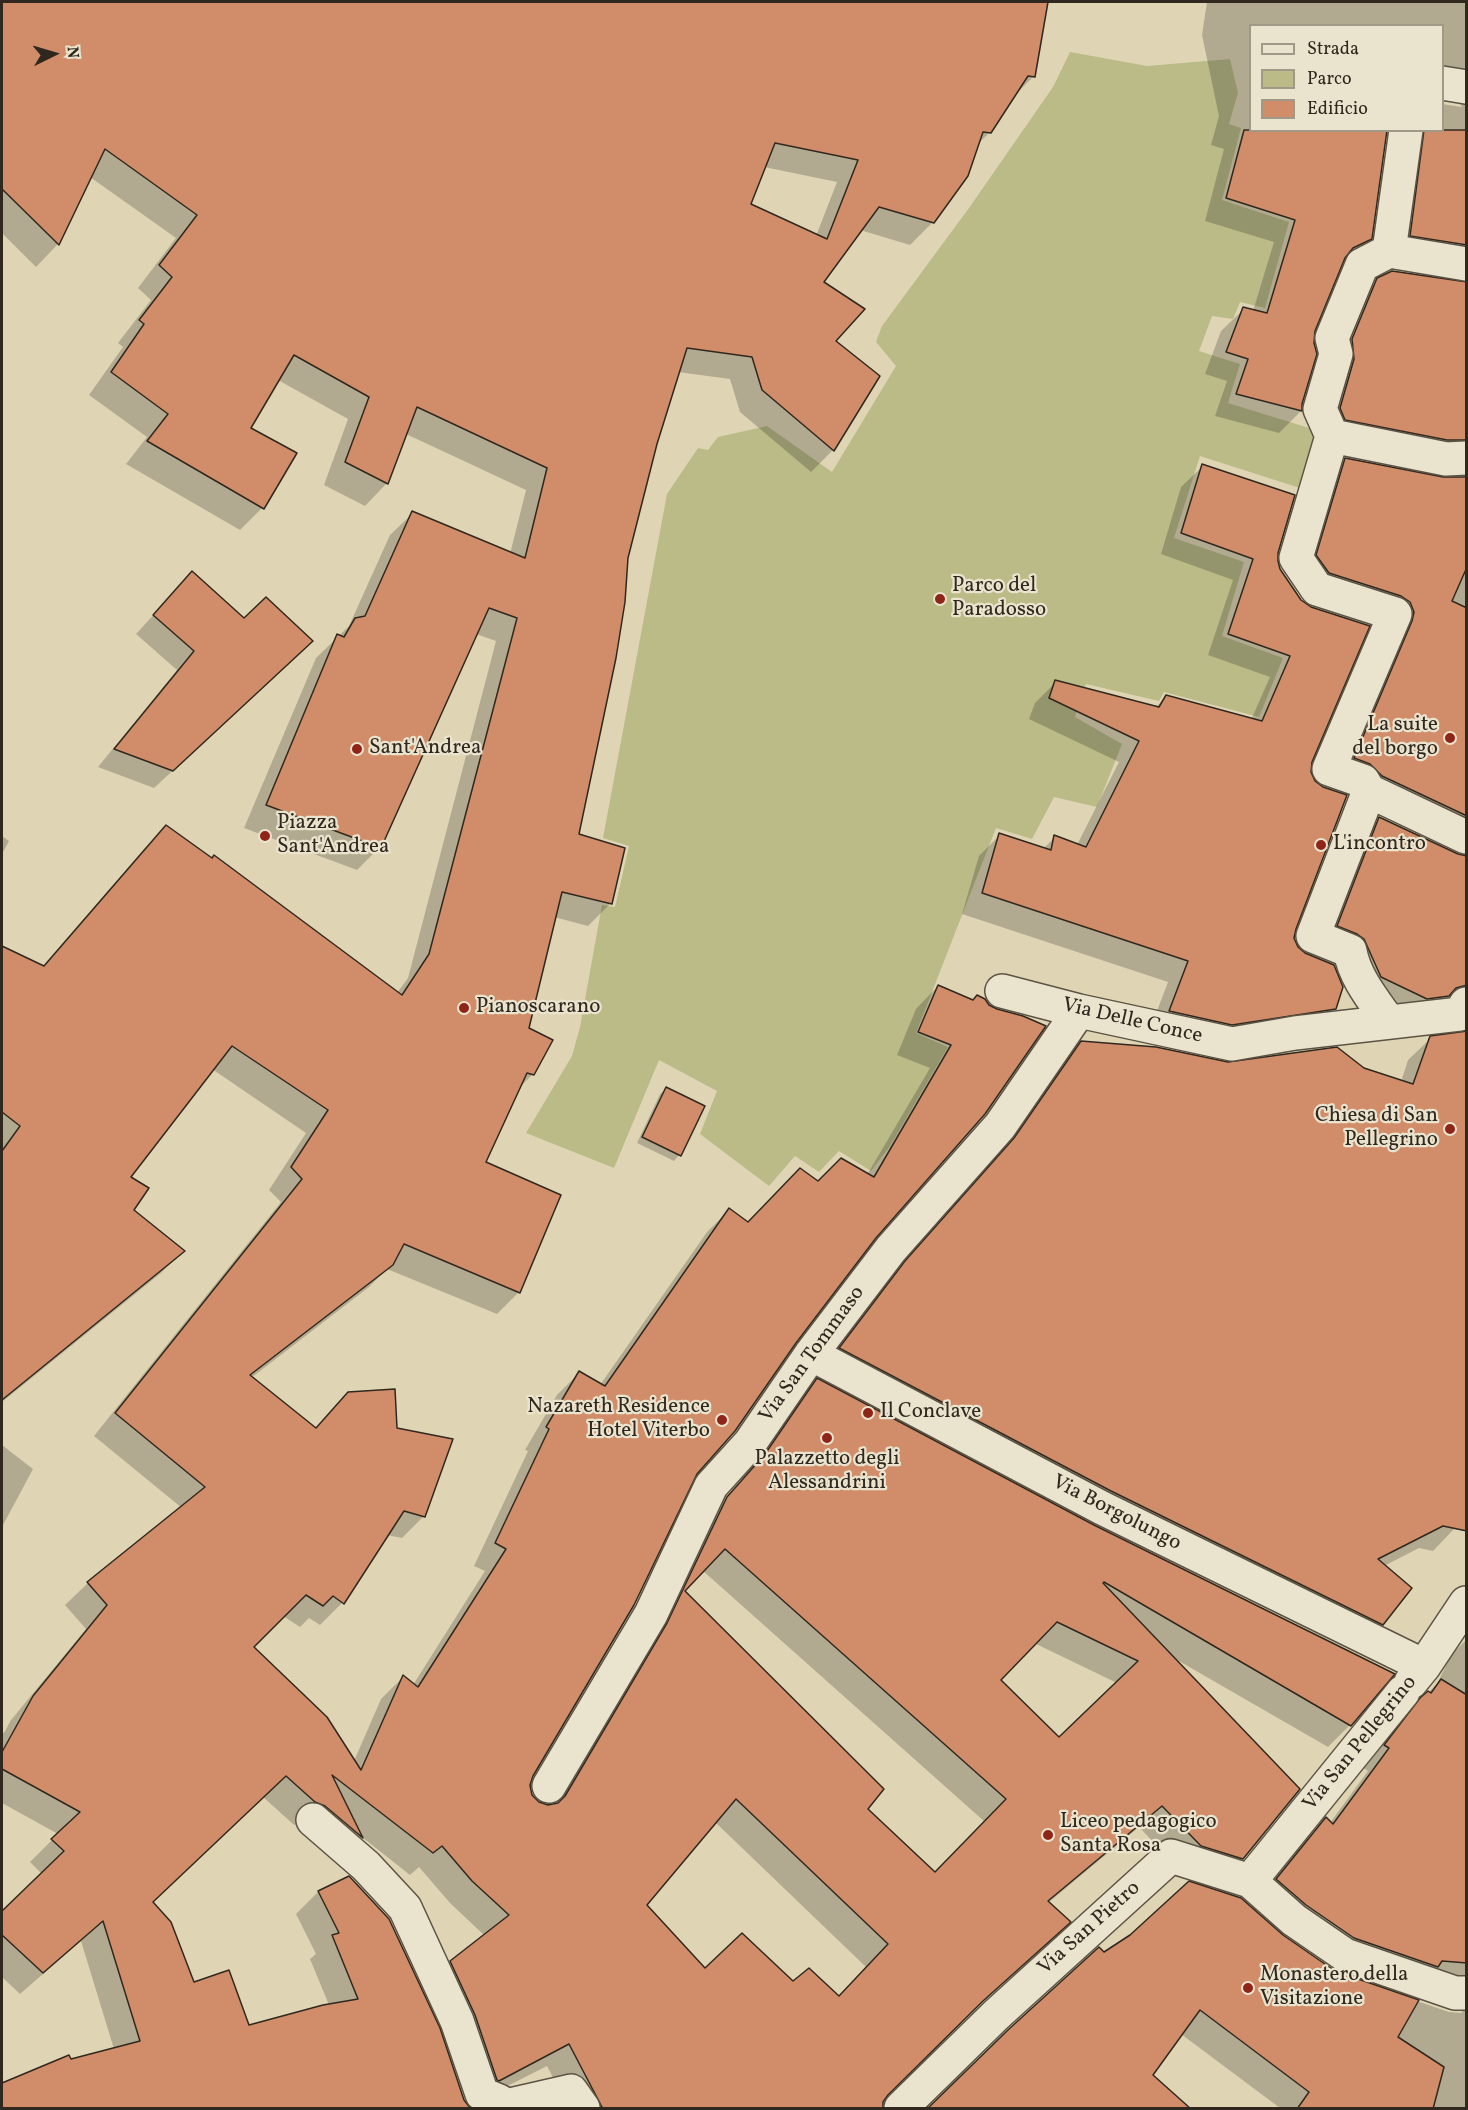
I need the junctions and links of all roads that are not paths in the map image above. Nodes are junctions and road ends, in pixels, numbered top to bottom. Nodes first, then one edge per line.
1 (1444, 83) edge
2 (1467, 87) edge
3 (1406, 132) edge
4 (1389, 251) junction
5 (1467, 264) edge
6 (1332, 436) junction
7 (1467, 458) edge
8 (1369, 791) junction
9 (1467, 837) edge
10 (1002, 991) dead end
11 (1467, 1004) edge
12 (1078, 1011) junction
13 (1388, 1021) junction
14 (811, 1354) junction
15 (1467, 1603) edge
16 (1424, 1666) junction
17 (549, 1786) dead end
18 (313, 1820) dead end
19 (1250, 1881) junction
20 (1467, 1993) edge
21 (501, 2108) edge
22 (583, 2109) edge
23 (901, 2109) edge

1 - 2 street
3 - 4 street
4 - 5 street
4 - 6 street
6 - 7 street
6 - 8 street
8 - 9 street
8 - 13 street
10 - 12 street, Via Delle Conce
11 - 13 street, Via Delle Conce
12 - 13 street, Via Delle Conce
12 - 14 street, Via San Tommaso
14 - 16 street, Via Borgolungo
14 - 17 street, Via San Tommaso
15 - 16 street, Via San Pellegrino
16 - 19 street, Via San Pellegrino
18 - 21 street
19 - 20 street, Via San Pietro
19 - 23 street, Via San Pietro
21 - 22 street

